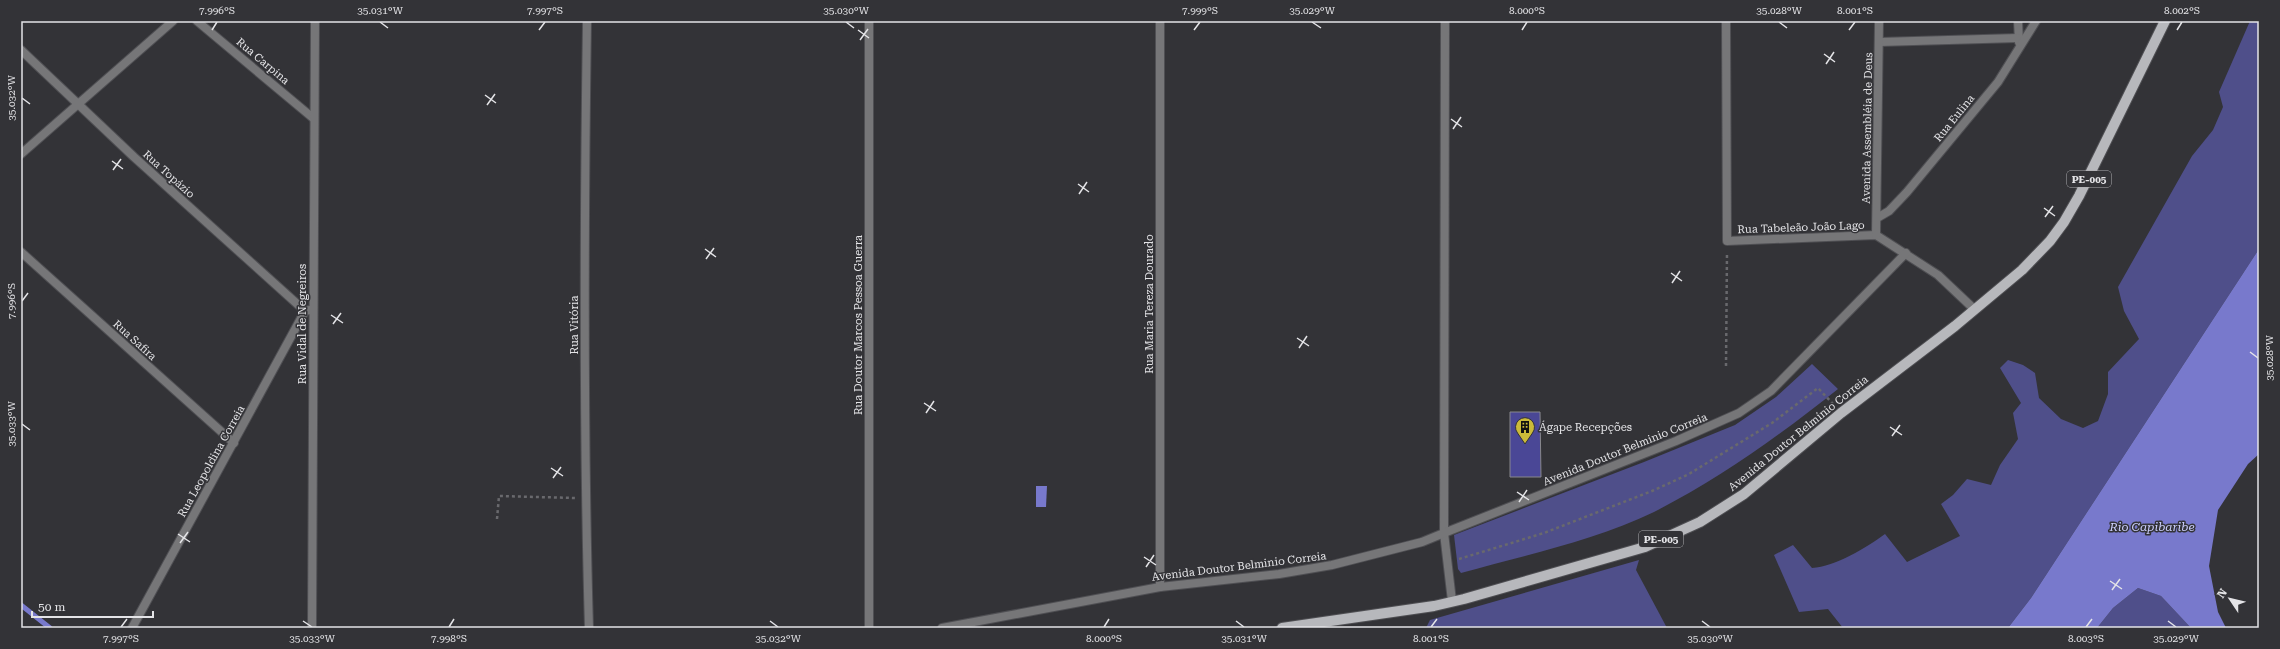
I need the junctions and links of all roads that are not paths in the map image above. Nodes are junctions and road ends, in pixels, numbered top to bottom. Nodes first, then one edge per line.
1 (173, 21) edge
2 (198, 21) edge
3 (315, 21) edge
4 (587, 21) edge
5 (868, 21) edge
6 (1160, 21) edge
7 (1445, 21) edge
8 (1726, 21) edge
9 (1879, 21) edge
10 (2018, 21) edge
11 (2036, 21) edge
12 (2165, 21) edge
13 (2018, 38) junction
14 (1879, 42) junction
15 (2020, 48) junction
16 (21, 50) edge
17 (79, 104) junction
18 (313, 118) junction
19 (21, 154) edge
20 (1877, 218) junction
21 (1876, 235) junction
22 (21, 252) edge
23 (1906, 253) junction
24 (1974, 309) junction
25 (309, 310) junction
26 (234, 443) junction
27 (1444, 533) junction
28 (1160, 587) junction
29 (1452, 602) junction
30 (132, 628) edge
31 (312, 628) edge
32 (589, 628) edge
33 (869, 628) edge
34 (942, 628) edge
35 (1282, 628) edge

1 - 17 street
2 - 18 street, Rua Carpina
3 - 18 street, Rua Vidal de Negreiros
4 - 32 street, Rua Vitória
5 - 33 street, Rua Doutor Marcos Pessoa Guerra
6 - 28 street, Rua Maria Tereza Dourado
7 - 27 street
8 - 21 street, Rua Tabeleão João Lago
9 - 14 street, Avenida Assembléia de Deus
10 - 13 street
11 - 15 street, Rua Eulina
12 - 24 main road, Avenida Doutor Belmínio Correia / PE-005
13 - 14 street
13 - 15 street
14 - 20 street, Avenida Assembléia de Deus
15 - 20 street, Rua Eulina
16 - 17 street, Rua Topázio
17 - 19 street
17 - 25 street, Rua Topázio
18 - 25 street, Rua Vidal de Negreiros
20 - 21 street, Avenida Assembléia de Deus
21 - 23 street, Rua Tabeleão João Lago
22 - 26 street, Rua Safira
23 - 24 street, Rua Tabeleão João Lago
23 - 27 street, Avenida Doutor Belminio Correia
24 - 29 main road, Avenida Doutor Belmínio Correia / PE-005
25 - 26 street, Rua Leopoldina Correia
25 - 31 street, Rua Vidal de Negreiros
26 - 30 street, Rua Leopoldina Correia
27 - 28 street, Avenida Doutor Belminio Correia
27 - 29 street
28 - 34 street, Avenida Doutor Belminio Correia
29 - 35 main road, Avenida Doutor Belmínio Correia / PE-005

